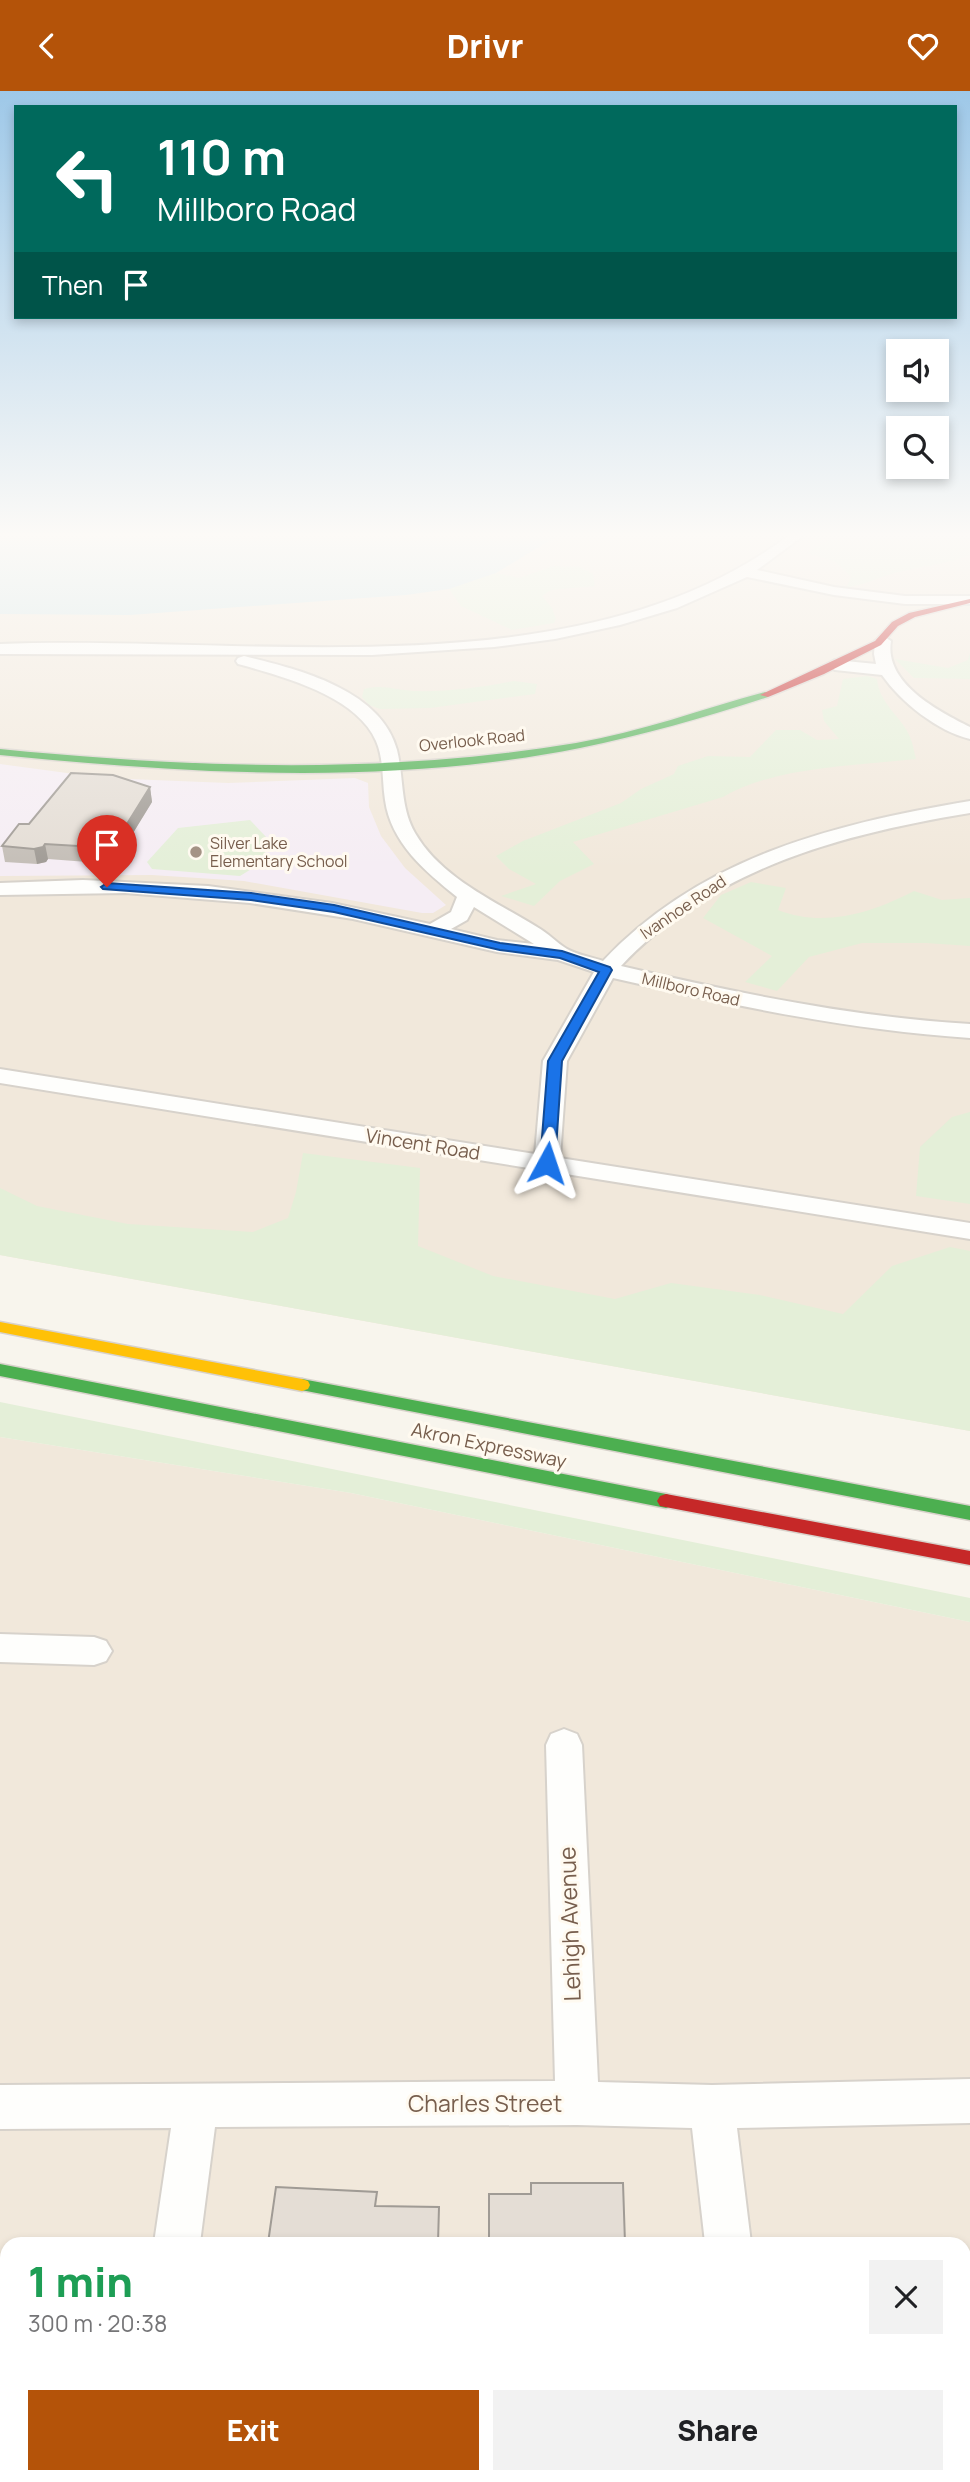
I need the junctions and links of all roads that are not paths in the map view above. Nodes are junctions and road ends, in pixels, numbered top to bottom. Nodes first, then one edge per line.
1 (52, 648) edge
2 (138, 648) edge
3 (428, 648) edge
4 (869, 648) edge
5 (883, 648) edge
6 (0, 649) edge
7 (296, 651) junction
8 (218, 652) junction
9 (835, 664) junction
10 (277, 670) junction
11 (887, 671) junction
12 (970, 734) edge
13 (0, 753) edge
14 (389, 766) junction
15 (970, 807) edge
16 (0, 889) edge
17 (468, 895) junction
18 (435, 930) junction
19 (562, 955) junction
20 (606, 970) junction
21 (970, 1031) edge
22 (0, 1076) edge
23 (547, 1163) junction
24 (970, 1231) edge
25 (0, 1327) edge
26 (0, 1370) edge
27 (970, 1513) edge
28 (970, 1558) edge
29 (0, 1647) edge
30 (94, 1651) dead end
31 (564, 1745) dead end
32 (970, 2101) edge
33 (577, 2103) junction
34 (196, 2106) junction
35 (0, 2107) edge
36 (712, 2107) junction
37 (178, 2237) edge
38 (727, 2237) edge

1 - 6 street
2 - 8 street
3 - 7 street
4 - 9 main road, Overlook Road
5 - 11 street
7 - 8 street
7 - 10 street
8 - 10 street
9 - 11 street
9 - 14 main road, Overlook Road
10 - 14 street
11 - 12 street
13 - 14 main road, Overlook Road
14 - 17 street
15 - 20 street, Ivanhoe Road
16 - 18 street, Millboro Road
17 - 18 street
17 - 19 street
18 - 19 street, Millboro Road
19 - 20 street, Millboro Road
20 - 21 street, Millboro Road
20 - 23 street, Ivanhoe Road
22 - 23 street, Vincent Road
23 - 24 street, Vincent Road
25 - 27 main road, Akron Expressway
26 - 28 main road, Akron Expressway
29 - 30 street
31 - 33 street, Lehigh Avenue
32 - 36 street, Charles Street
33 - 34 street, Charles Street
33 - 36 street, Charles Street
34 - 35 street, Charles Street
34 - 37 street
36 - 38 street

